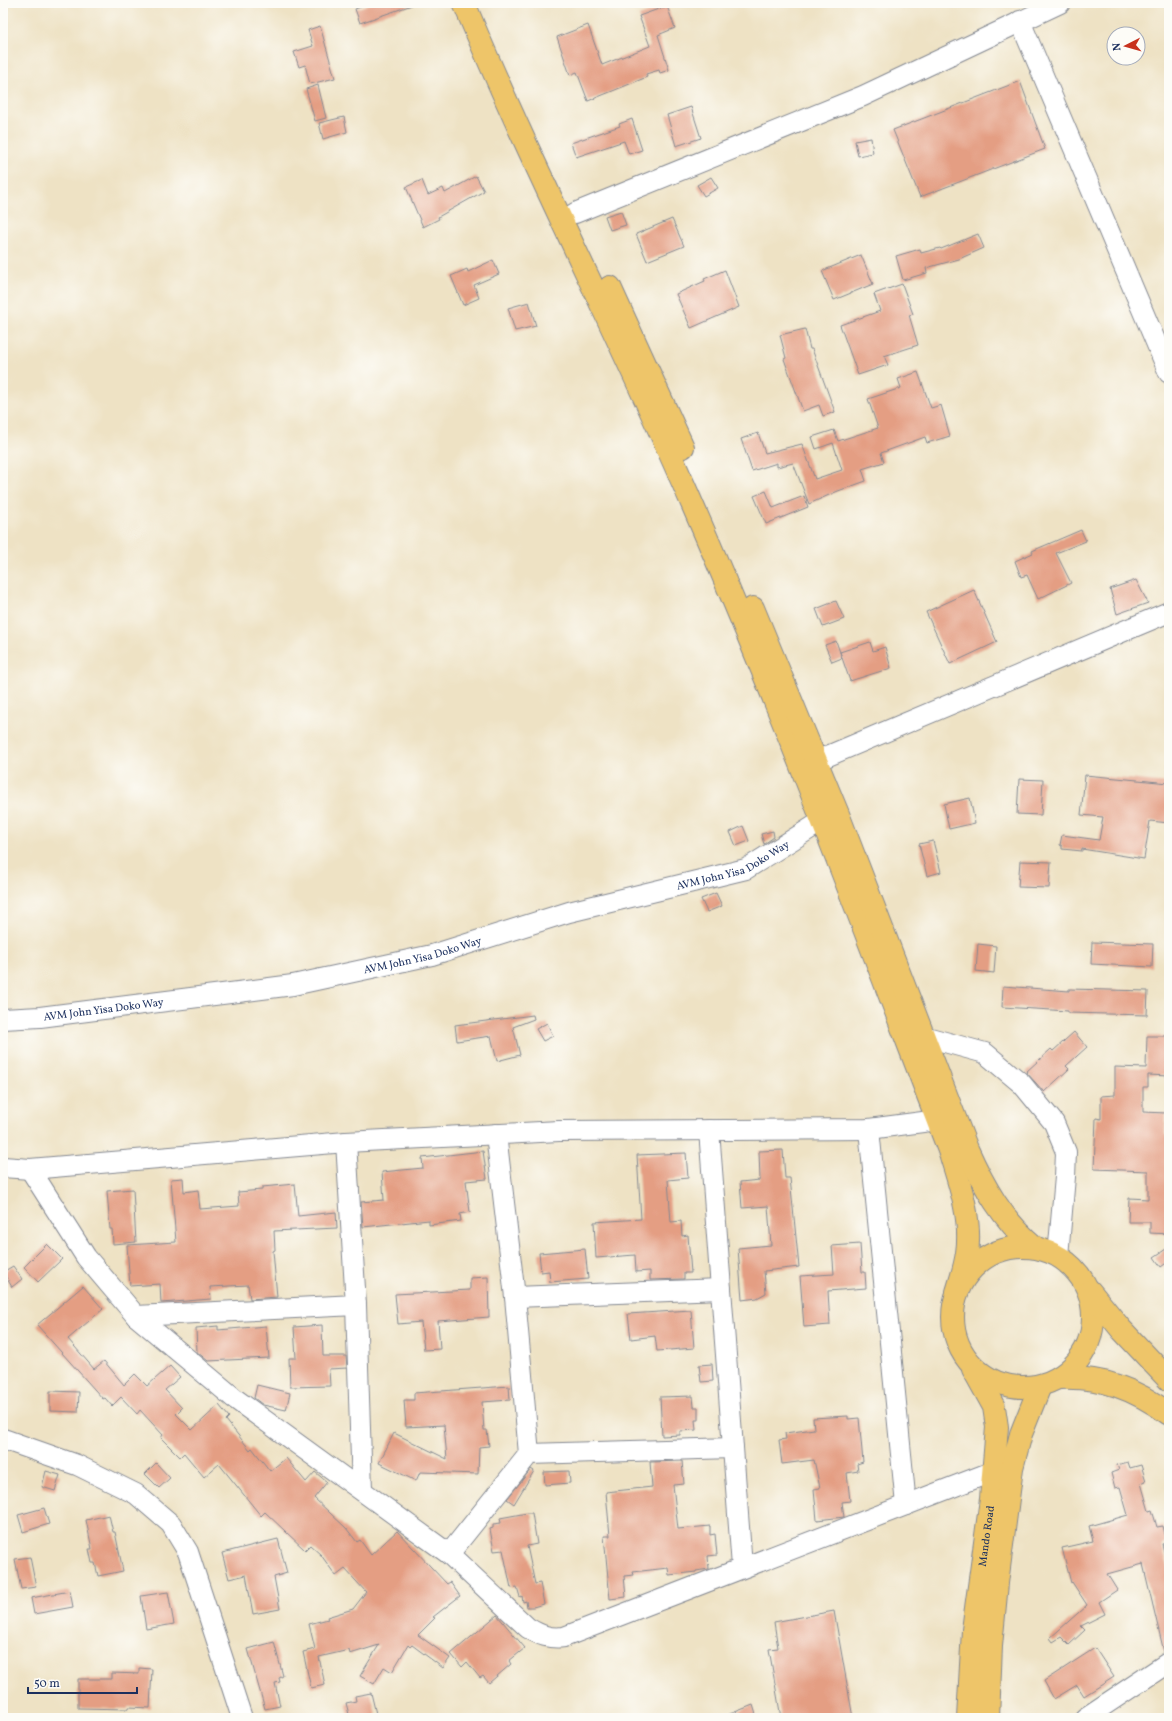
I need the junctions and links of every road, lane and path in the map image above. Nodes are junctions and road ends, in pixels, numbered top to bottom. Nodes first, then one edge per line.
1 (464, 3) edge
2 (480, 3) edge
3 (1060, 3) edge
4 (1020, 22) junction
5 (575, 213) junction
6 (1169, 373) edge
7 (1169, 612) edge
8 (816, 761) junction
9 (822, 821) junction
10 (3, 1019) edge
11 (924, 1036) junction
12 (938, 1120) junction
13 (709, 1130) junction
14 (869, 1130) junction
15 (496, 1134) junction
16 (346, 1142) junction
17 (3, 1167) edge
18 (30, 1169) junction
19 (1035, 1247) junction
20 (1058, 1256) junction
21 (1077, 1272) junction
22 (721, 1289) junction
23 (957, 1292) junction
24 (515, 1296) junction
25 (356, 1305) junction
26 (136, 1316) junction
27 (968, 1362) junction
28 (1169, 1380) edge
29 (1049, 1382) junction
30 (1169, 1414) edge
31 (3, 1439) edge
32 (734, 1448) junction
33 (529, 1454) junction
34 (994, 1471) junction
35 (362, 1490) junction
36 (906, 1505) junction
37 (449, 1554) junction
38 (742, 1567) junction
39 (1169, 1662) edge
40 (242, 1718) edge
41 (968, 1718) edge
42 (988, 1718) edge
43 (1085, 1718) edge

1 - 9 highway
2 - 5 highway
3 - 4 street
4 - 5 street
4 - 6 street
5 - 8 highway
7 - 8 street
8 - 11 highway
9 - 10 street, AVM John Yisa Doko Way
9 - 12 highway
11 - 19 highway
11 - 20 street
12 - 14 street
12 - 23 highway
13 - 14 street
13 - 15 street
13 - 22 street
14 - 36 street
15 - 16 street
15 - 24 street
16 - 18 street
16 - 25 street
17 - 18 street
18 - 26 street
19 - 20 highway
19 - 23 highway
20 - 21 highway
21 - 28 highway
21 - 29 highway
22 - 24 street
22 - 32 street
23 - 27 highway
24 - 33 street
25 - 26 street
25 - 35 street
26 - 35 street
27 - 29 highway
27 - 34 highway, Mando Road
29 - 30 highway
29 - 42 highway, Mando Road
31 - 40 street
32 - 33 street
32 - 38 street
33 - 37 street
34 - 36 street
34 - 41 highway, Mando Road
35 - 37 street
36 - 38 street
37 - 38 street
39 - 43 street

